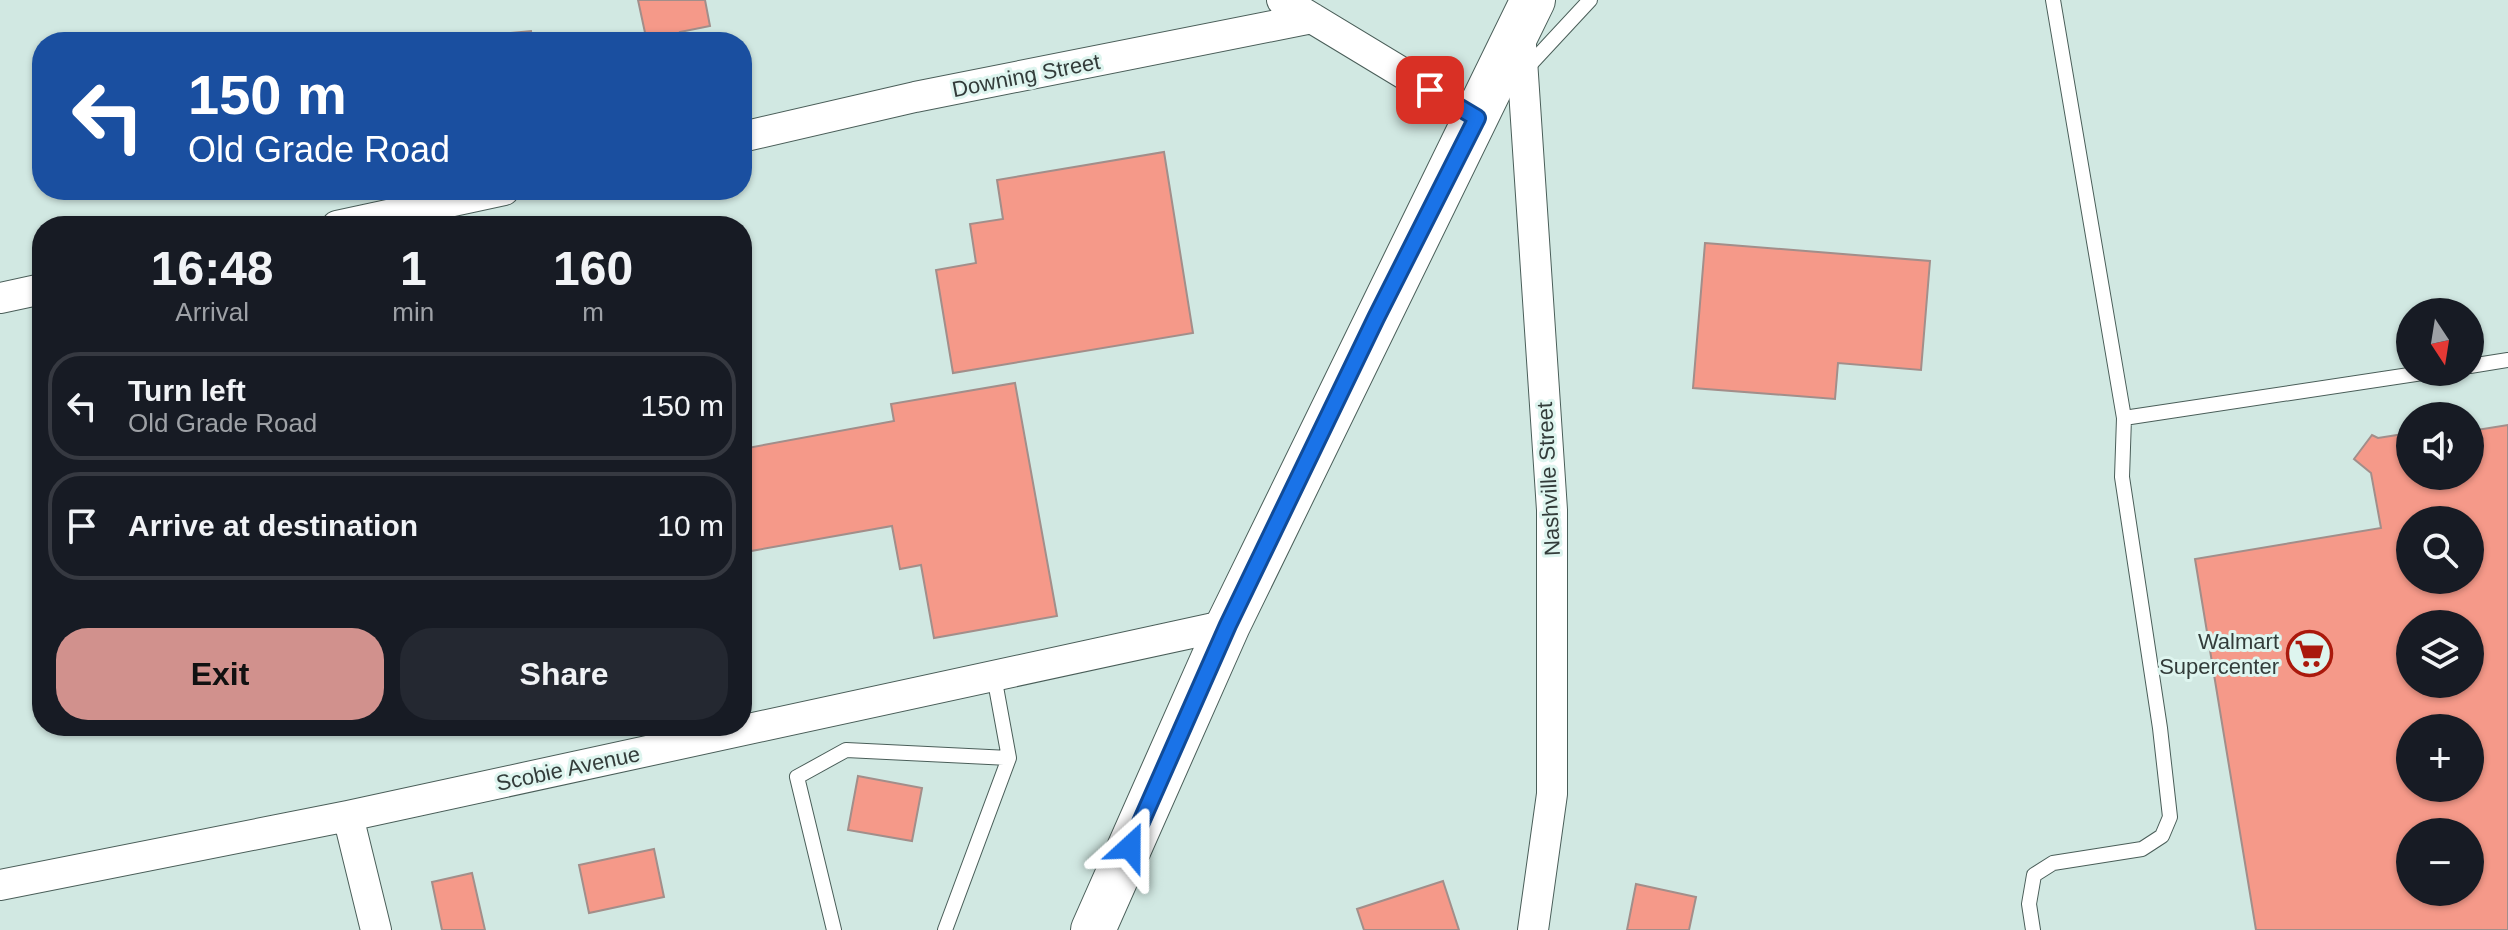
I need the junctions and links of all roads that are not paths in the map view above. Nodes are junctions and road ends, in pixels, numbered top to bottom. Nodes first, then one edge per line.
1 (1282, 0) edge
2 (1590, 0) edge
3 (2053, 0) edge
4 (1526, 14) edge
5 (1312, 18) junction
6 (1524, 71) junction
7 (1477, 118) junction
8 (752, 135) edge
9 (458, 200) edge
10 (383, 216) edge
11 (32, 291) edge
12 (0, 298) edge
13 (2508, 360) edge
14 (2484, 364) edge
15 (2396, 377) edge
16 (2124, 418) junction
17 (1228, 625) junction
18 (994, 676) junction
19 (752, 728) edge
20 (717, 736) edge
21 (1009, 758) junction
22 (348, 816) junction
23 (0, 885) edge
24 (376, 930) edge
25 (834, 930) edge
26 (945, 930) edge
27 (1093, 930) edge
28 (1533, 930) edge
29 (2033, 930) edge

1 - 5 street
2 - 6 lane
3 - 16 lane
4 - 6 street, Nashville Street
4 - 7 main road
5 - 7 street
5 - 8 street, Downing Street
6 - 7 lane
6 - 28 street, Nashville Street
7 - 17 main road
9 - 10 street
11 - 12 street
13 - 14 lane
15 - 16 lane
16 - 29 lane
17 - 18 street, Scobie Avenue
17 - 27 main road
18 - 19 street, Scobie Avenue
18 - 21 lane
20 - 22 street, Scobie Avenue
21 - 25 lane
21 - 26 lane
22 - 23 street, Scobie Avenue
22 - 24 street

